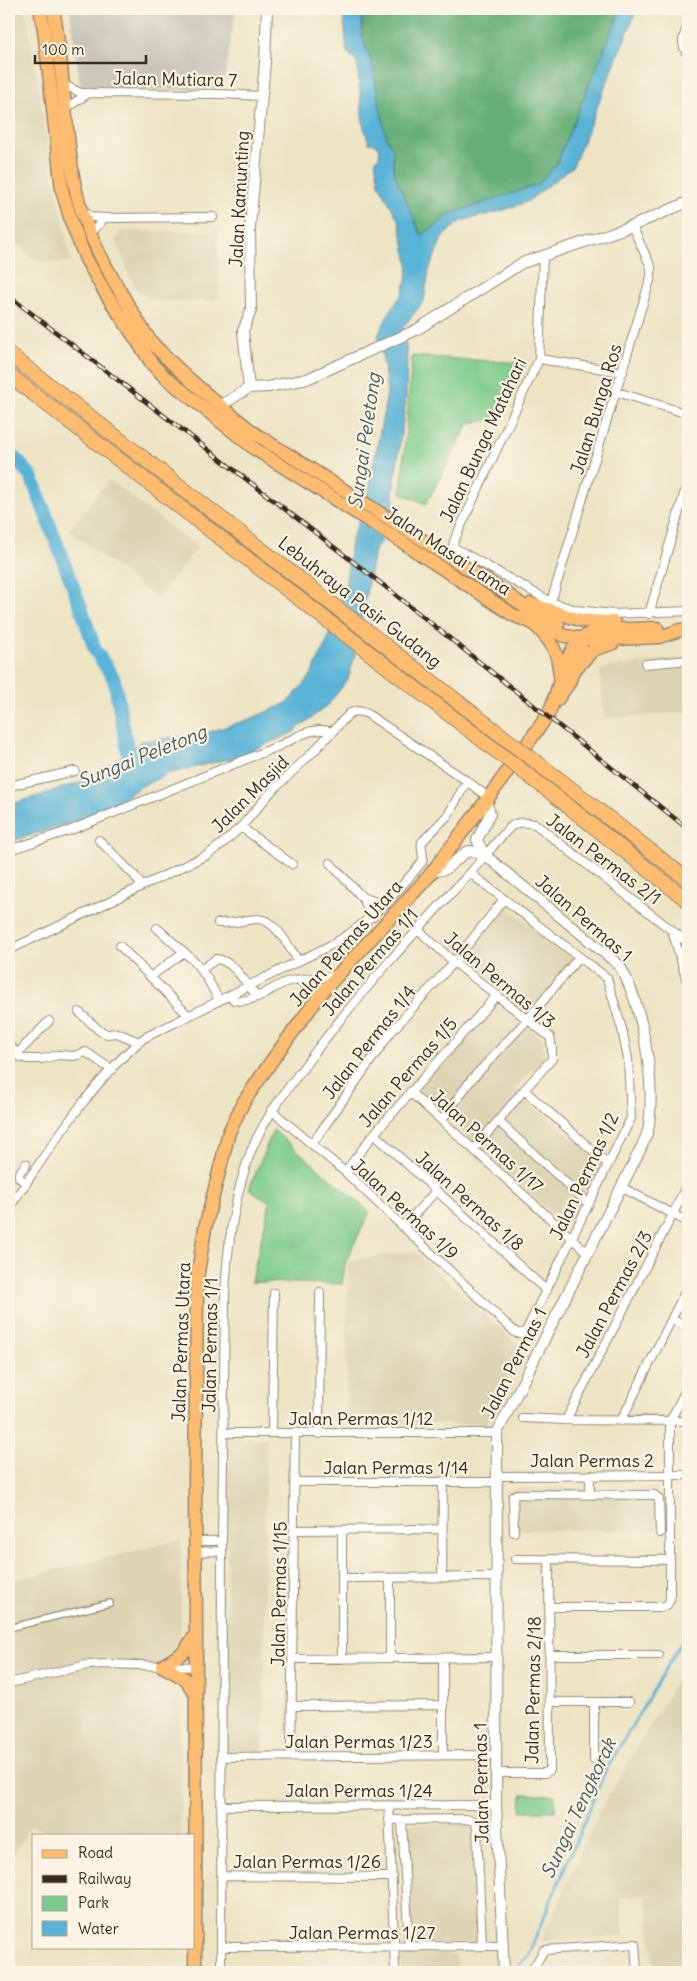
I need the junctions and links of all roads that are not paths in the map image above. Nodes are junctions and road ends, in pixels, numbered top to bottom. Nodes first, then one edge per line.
1 (40, 9) edge
2 (52, 9) edge
3 (267, 9) edge
4 (688, 26) edge
5 (688, 55) edge
6 (64, 85) junction
7 (89, 93) junction
8 (262, 96) junction
9 (66, 108) junction
10 (688, 202) edge
11 (82, 211) junction
12 (213, 217) dead end
13 (104, 218) junction
14 (632, 226) junction
15 (90, 235) junction
16 (543, 256) junction
17 (9, 354) edge
18 (539, 359) junction
19 (623, 372) junction
20 (9, 375) edge
21 (249, 388) junction
22 (617, 392) junction
23 (220, 406) junction
24 (688, 414) edge
25 (688, 481) edge
26 (352, 503) junction
27 (398, 532) junction
28 (506, 593) junction
29 (551, 602) junction
30 (688, 611) edge
31 (649, 614) junction
32 (534, 623) junction
33 (657, 628) junction
34 (684, 630) edge
35 (581, 638) junction
36 (627, 639) junction
37 (688, 660) edge
38 (646, 664) dead end
39 (573, 671) junction
40 (560, 679) junction
41 (552, 706) junction
42 (333, 732) junction
43 (76, 771) dead end
44 (467, 781) junction
45 (9, 786) edge
46 (487, 799) junction
47 (522, 822) joint
48 (240, 827) junction
49 (99, 840) dead end
50 (9, 850) edge
51 (486, 856) junction
52 (330, 863) dead end
53 (292, 864) dead end
54 (432, 872) junction
55 (470, 873) junction
56 (688, 880) edge
57 (142, 886) junction
58 (362, 897) junction
59 (504, 899) junction
60 (688, 901) edge
61 (385, 906) junction
62 (373, 917) junction
63 (218, 923) dead end
64 (157, 928) dead end
65 (417, 929) junction
66 (672, 930) junction
67 (688, 943) edge
68 (120, 946) dead end
69 (9, 950) edge
70 (184, 952) junction
71 (579, 957) junction
72 (298, 960) junction
73 (454, 962) junction
74 (201, 970) junction
75 (337, 975) junction
76 (150, 977) junction
77 (288, 982) junction
78 (688, 985) edge
79 (248, 987) junction
80 (324, 990) junction
81 (497, 995) junction
82 (230, 996) junction
83 (258, 997) junction
84 (219, 1000) junction
85 (80, 1012) dead end
86 (188, 1016) junction
87 (528, 1019) junction
88 (49, 1021) dead end
89 (139, 1042) junction
90 (9, 1045) edge
91 (16, 1054) junction
92 (112, 1070) junction
93 (524, 1090) junction
94 (410, 1092) junction
95 (271, 1110) junction
96 (442, 1120) junction
97 (498, 1121) junction
98 (374, 1134) junction
99 (312, 1144) junction
100 (474, 1149) junction
101 (26, 1164) dead end
102 (608, 1164) junction
103 (345, 1172) junction
104 (688, 1182) edge
105 (26, 1184) junction
106 (621, 1188) junction
107 (436, 1191) junction
108 (589, 1204) junction
109 (9, 1208) edge
110 (673, 1214) junction
111 (688, 1222) edge
112 (403, 1227) junction
113 (572, 1239) junction
114 (588, 1253) junction
115 (688, 1286) edge
116 (546, 1291) junction
117 (274, 1292) dead end
118 (320, 1292) dead end
119 (672, 1319) junction
120 (688, 1328) edge
121 (516, 1333) joint
122 (688, 1386) edge
123 (523, 1418) dead end
124 (566, 1420) junction
125 (621, 1421) junction
126 (670, 1421) junction
127 (688, 1421) edge
128 (224, 1433) junction
129 (272, 1433) junction
130 (497, 1433) junction
131 (295, 1434) junction
132 (319, 1434) junction
133 (590, 1475) junction
134 (670, 1475) junction
135 (688, 1475) edge
136 (497, 1479) junction
137 (443, 1481) junction
138 (295, 1482) junction
139 (590, 1495) junction
140 (295, 1530) junction
141 (342, 1530) junction
142 (442, 1530) junction
143 (514, 1532) dead end
144 (660, 1533) dead end
145 (222, 1541) junction
146 (195, 1547) junction
147 (222, 1551) junction
148 (515, 1559) dead end
149 (549, 1559) junction
150 (670, 1560) junction
151 (496, 1577) junction
152 (342, 1578) junction
153 (390, 1578) junction
154 (442, 1578) junction
155 (110, 1603) dead end
156 (549, 1607) junction
157 (9, 1628) edge
158 (196, 1633) junction
159 (549, 1655) junction
160 (659, 1655) dead end
161 (443, 1657) junction
162 (496, 1657) junction
163 (390, 1658) junction
164 (292, 1659) junction
165 (342, 1659) junction
166 (162, 1666) junction
167 (196, 1667) junction
168 (9, 1683) edge
169 (196, 1694) junction
170 (550, 1702) junction
171 (594, 1702) junction
172 (629, 1702) dead end
173 (443, 1705) junction
174 (292, 1706) junction
175 (442, 1755) junction
176 (496, 1755) junction
177 (291, 1756) junction
178 (221, 1757) junction
179 (594, 1760) dead end
180 (496, 1773) junction
181 (388, 1805) junction
182 (496, 1805) junction
183 (221, 1806) junction
184 (389, 1820) junction
185 (402, 1820) junction
186 (221, 1876) junction
187 (392, 1877) junction
188 (482, 1946) junction
189 (503, 1946) junction
190 (395, 1947) junction
191 (409, 1947) junction
192 (221, 1948) junction
193 (195, 1972) edge
194 (221, 1972) edge
195 (396, 1972) edge
196 (504, 1972) edge
197 (531, 1972) edge
198 (637, 1972) edge

1 - 26 main road, Jalan Masai Lama
2 - 6 main road, Jalan Masai Lama
3 - 8 street, Jalan Kamunting
4 - 5 street
6 - 7 street, Jalan Mutiara 7
6 - 9 main road, Jalan Masai Lama
7 - 8 street, Jalan Mutiara 7
7 - 9 street, Jalan Mutiara 7
8 - 21 street, Jalan Kamunting
9 - 11 main road, Jalan Masai Lama
10 - 14 street
11 - 13 street
11 - 15 main road, Jalan Masai Lama
12 - 13 street
13 - 15 street
14 - 16 street
14 - 19 street, Jalan Bunga Ros
15 - 23 main road, Jalan Masai Lama
16 - 18 street, Jalan Bunga Matahari
16 - 21 street
17 - 56 highway, Lebuhraya Pasir Gudang, bridge
18 - 19 street
18 - 29 street, Jalan Bunga Matahari
19 - 22 street, Jalan Bunga Ros
20 - 60 highway, Lebuhraya Pasir Gudang, bridge
21 - 23 street
22 - 24 street
22 - 29 street, Jalan Bunga Ros
23 - 26 main road, Jalan Masai Lama
25 - 31 street
26 - 27 main road, Jalan Masai Lama
27 - 28 main road, Jalan Masai Lama
27 - 32 main road, Jalan Masai Lama
28 - 33 main road
28 - 35 main road, Jalan Masai Lama
29 - 31 street
30 - 31 street
32 - 35 main road, Jalan Masai Lama
32 - 40 main road
33 - 34 main road
33 - 35 main road
34 - 36 main road, Jalan Masai Lama
35 - 36 main road, Jalan Masai Lama
35 - 39 main road, Jalan Permas Utara
35 - 40 main road, Jalan Permas Utara
36 - 39 main road
37 - 38 street
39 - 41 main road, Jalan Permas Utara
40 - 41 main road, Jalan Permas Utara
41 - 46 main road, Jalan Permas Utara
42 - 44 street, Jalan Masjid
42 - 48 street, Jalan Masjid
42 - 50 street
43 - 45 street
44 - 46 street, Jalan Masjid
44 - 61 street
46 - 51 street
46 - 54 main road, Jalan Permas Utara
47 - 51 street, Jalan Permas 1/1
47 - 66 street, Jalan Permas 2/1
48 - 53 street
48 - 57 street, Jalan Masjid
49 - 57 street
51 - 54 street
51 - 55 street, Jalan Permas 1/1
51 - 106 street, Jalan Permas 1
52 - 58 street
54 - 75 main road, Jalan Permas Utara
55 - 59 street, Jalan Permas 1/2
55 - 65 street, Jalan Permas 1/1
57 - 69 street, Jalan Masjid
58 - 61 street
58 - 62 street
59 - 71 street, Jalan Permas 1/2
59 - 73 street, Jalan Permas 1/4
61 - 62 street
62 - 72 street
63 - 72 street
64 - 70 street
65 - 73 street, Jalan Permas 1/3
65 - 95 street, Jalan Permas 1/1
66 - 67 street, Jalan Permas 2/1
66 - 78 street
68 - 76 street
70 - 74 street
70 - 76 street
71 - 87 street
71 - 102 street, Jalan Permas 1/2
72 - 79 street
73 - 81 street, Jalan Permas 1/3
73 - 99 street, Jalan Permas 1/4
74 - 79 street
74 - 84 street
75 - 77 street
75 - 80 main road, Jalan Permas Utara
76 - 86 street
77 - 80 street
77 - 83 street
79 - 82 street
79 - 83 street
80 - 146 main road, Jalan Permas Utara
81 - 87 street, Jalan Permas 1/3
81 - 94 street, Jalan Permas 1/5
82 - 83 street
82 - 84 street
84 - 86 street
85 - 89 street
86 - 89 street
87 - 93 street, Jalan Permas 1/3
87 - 96 street
88 - 91 street
89 - 92 street
90 - 91 street
91 - 92 street
92 - 105 street
93 - 97 street
93 - 102 street
94 - 96 street, Jalan Permas 1/17
94 - 98 street, Jalan Permas 1/5
95 - 99 street, Jalan Permas 1/9
95 - 128 street, Jalan Permas 1/1
96 - 100 street, Jalan Permas 1/17
97 - 100 street
97 - 108 street
98 - 103 street, Jalan Permas 1/5
98 - 107 street, Jalan Permas 1/8
99 - 103 street, Jalan Permas 1/9
100 - 113 street, Jalan Permas 1/17
101 - 105 street
102 - 108 street, Jalan Permas 1/2
103 - 112 street, Jalan Permas 1/9
104 - 110 street, Jalan Permas 2/3
105 - 109 street
106 - 110 street
106 - 114 street, Jalan Permas 1
107 - 112 street
107 - 116 street, Jalan Permas 1/8
108 - 113 street, Jalan Permas 1/2
110 - 111 street
110 - 124 street, Jalan Permas 2/3
112 - 121 street, Jalan Permas 1/9
113 - 114 street, Jalan Permas 1/17
113 - 116 street, Jalan Permas 1/2
114 - 130 street, Jalan Permas 1
115 - 119 street
116 - 121 street, Jalan Permas 1/2
117 - 129 street
118 - 132 street
119 - 120 street
119 - 125 street
122 - 126 street
123 - 124 street
124 - 125 street
125 - 126 street
126 - 127 street
126 - 134 street
128 - 129 street, Jalan Permas 1/12
128 - 145 street, Jalan Permas 1/1
129 - 131 street, Jalan Permas 1/12
130 - 132 street, Jalan Permas 1/12
130 - 136 street, Jalan Permas 1
131 - 132 street, Jalan Permas 1/12
131 - 138 street, Jalan Permas 1/15
133 - 134 street, Jalan Permas 2
133 - 136 street, Jalan Permas 2
133 - 139 street
134 - 135 street, Jalan Permas 2
134 - 150 street
136 - 137 street, Jalan Permas 1/14
136 - 151 street, Jalan Permas 1
137 - 138 street, Jalan Permas 1/14
137 - 142 street
138 - 140 street, Jalan Permas 1/15
139 - 143 street
139 - 144 street
140 - 141 street
140 - 164 street, Jalan Permas 1/15
141 - 142 street
141 - 152 street
142 - 154 street
145 - 146 street
145 - 147 street, Jalan Permas 1/1
146 - 147 street
146 - 158 main road, Jalan Permas Utara
147 - 178 street, Jalan Permas 1/1
148 - 149 street
149 - 150 street
149 - 156 street, Jalan Permas 2/18
150 - 156 street
151 - 154 street
151 - 162 street, Jalan Permas 1
152 - 153 street
152 - 165 street
153 - 154 street
153 - 163 street
155 - 157 street
156 - 159 street, Jalan Permas 2/18
158 - 166 main road
158 - 167 main road, Jalan Permas Utara
159 - 160 street
159 - 170 street, Jalan Permas 2/18
161 - 162 street
161 - 163 street
161 - 173 street
162 - 176 street, Jalan Permas 1
163 - 165 street
164 - 165 street
164 - 174 street, Jalan Permas 1/15
166 - 167 street
166 - 168 street
166 - 169 main road
167 - 169 main road, Jalan Permas Utara
169 - 193 main road, Jalan Permas Utara
170 - 171 street
170 - 180 street, Jalan Permas 2/18
171 - 172 street
171 - 179 street
173 - 174 street
173 - 175 street
174 - 177 street, Jalan Permas 1/15
175 - 176 street, Jalan Permas 1/23
175 - 177 street, Jalan Permas 1/23
176 - 180 street, Jalan Permas 1
177 - 178 street, Jalan Permas 1/23
178 - 183 street, Jalan Permas 1/1
180 - 182 street, Jalan Permas 1
181 - 182 street, Jalan Permas 1/24
181 - 183 street, Jalan Permas 1/24
181 - 184 street
182 - 189 street, Jalan Permas 1
183 - 186 street, Jalan Permas 1/1
184 - 185 street
184 - 187 street
185 - 188 street
185 - 191 street
186 - 187 street, Jalan Permas 1/26
186 - 192 street, Jalan Permas 1/1
187 - 190 street
188 - 189 street, Jalan Permas 1/27
188 - 191 street, Jalan Permas 1/27
189 - 196 street, Jalan Permas 1
190 - 191 street, Jalan Permas 1/27
190 - 192 street, Jalan Permas 1/27
190 - 195 street
192 - 194 street, Jalan Permas 1/1
197 - 198 street

